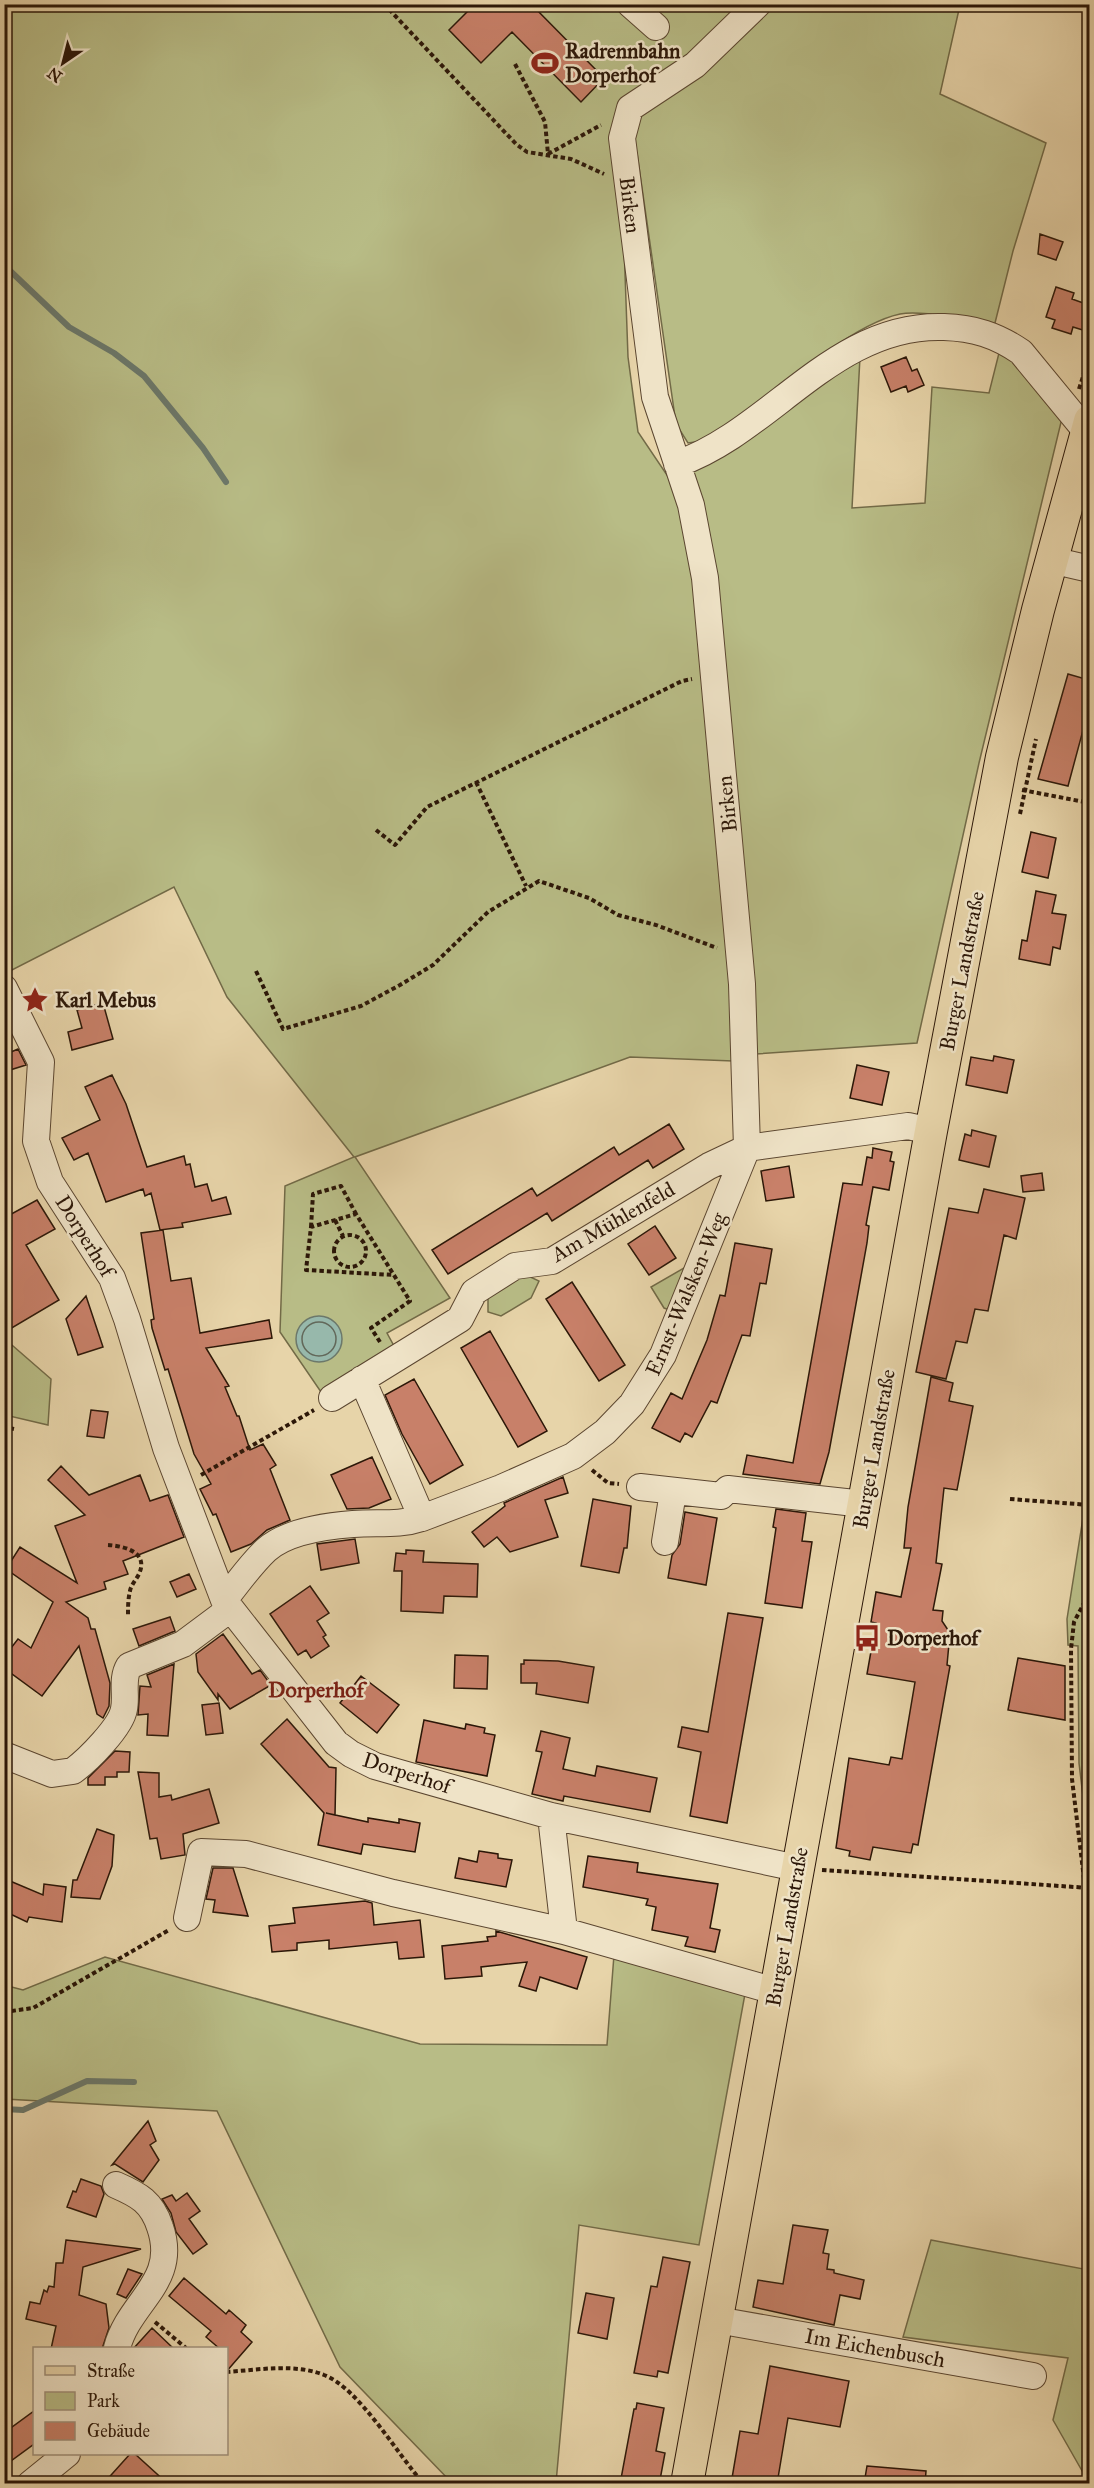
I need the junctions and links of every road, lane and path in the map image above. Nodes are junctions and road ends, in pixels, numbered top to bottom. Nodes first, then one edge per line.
1 (384, 4) edge
2 (630, 4) edge
3 (758, 4) edge
4 (656, 27) dead end
5 (515, 64) dead end
6 (630, 108) junction
7 (548, 154) junction
8 (628, 187) junction
9 (1088, 426) edge
10 (677, 464) junction
11 (1051, 561) junction
12 (1089, 569) edge
13 (714, 671) junction
14 (476, 782) junction
15 (997, 786) junction
16 (1089, 803) edge
17 (376, 830) dead end
18 (526, 886) junction
19 (740, 956) junction
20 (256, 971) dead end
21 (4, 988) edge
22 (931, 1131) junction
23 (747, 1148) junction
24 (356, 1214) junction
25 (336, 1220) junction
26 (311, 1227) junction
27 (343, 1236) junction
28 (372, 1240) junction
29 (364, 1243) junction
30 (349, 1270) junction
31 (394, 1275) junction
32 (392, 1360) junction
33 (362, 1378) junction
34 (333, 1398) joint
35 (4, 1427) edge
36 (14, 1429) dead end
37 (573, 1456) junction
38 (180, 1486) junction
39 (640, 1487) joint
40 (673, 1492) junction
41 (1010, 1500) dead end
42 (864, 1504) junction
43 (1089, 1505) edge
44 (422, 1518) junction
45 (665, 1542) dead end
46 (108, 1545) dead end
47 (1089, 1592) edge
48 (227, 1604) junction
49 (128, 1615) dead end
50 (4, 1755) edge
51 (552, 1816) junction
52 (797, 1868) junction
53 (1087, 1888) edge
54 (187, 1918) joint
55 (564, 1931) junction
56 (775, 1991) junction
57 (4, 2012) edge
58 (116, 2185) dead end
59 (138, 2308) junction
60 (717, 2320) junction
61 (118, 2347) edge
62 (184, 2347) edge
63 (228, 2372) edge
64 (1033, 2376) dead end
65 (66, 2455) edge
66 (30, 2484) edge
67 (424, 2484) edge
68 (687, 2484) edge

1 - 7 path
2 - 4 street
3 - 6 street
5 - 7 path
6 - 7 path
6 - 8 street, Birken
7 - 8 path
8 - 10 street, Birken
9 - 10 street
9 - 11 main road, Burger Landstraße
10 - 13 street, Birken
11 - 12 street
11 - 15 main road, Burger Landstraße
13 - 14 path
13 - 19 street, Birken
14 - 17 path
14 - 18 path
15 - 16 path
15 - 22 main road, Burger Landstraße
18 - 19 path
18 - 20 path
19 - 23 street, Birken
21 - 38 street, Dorperhof
22 - 23 street, Am Mühlenfeld
22 - 42 main road, Burger Landstraße
23 - 32 street, Am Mühlenfeld
23 - 37 street, Ernst-Walsken-Weg
24 - 25 path
24 - 26 path
24 - 28 path
25 - 26 path
25 - 27 path
26 - 30 path
27 - 29 path
27 - 30 path
28 - 29 path
28 - 31 path
29 - 30 path
30 - 31 path
31 - 32 path
32 - 33 street, Am Mühlenfeld
33 - 34 street, Am Mühlenfeld
33 - 44 street
34 - 38 path
35 - 36 path
37 - 39 path
37 - 44 street, Ernst-Walsken-Weg
38 - 48 street, Dorperhof
39 - 40 street
40 - 42 street
40 - 45 street
41 - 43 path
42 - 52 main road, Burger Landstraße
44 - 48 street
46 - 49 path
47 - 53 path
48 - 50 street
48 - 51 street, Dorperhof
51 - 52 street, Dorperhof
51 - 55 street
52 - 53 path
52 - 56 main road, Burger Landstraße
54 - 55 street
54 - 57 path
55 - 56 street
56 - 60 main road, Burger Landstraße
58 - 59 street
59 - 61 street
59 - 62 path
60 - 64 street, Im Eichenbusch
60 - 68 main road, Burger Landstraße
63 - 67 path
65 - 66 street

